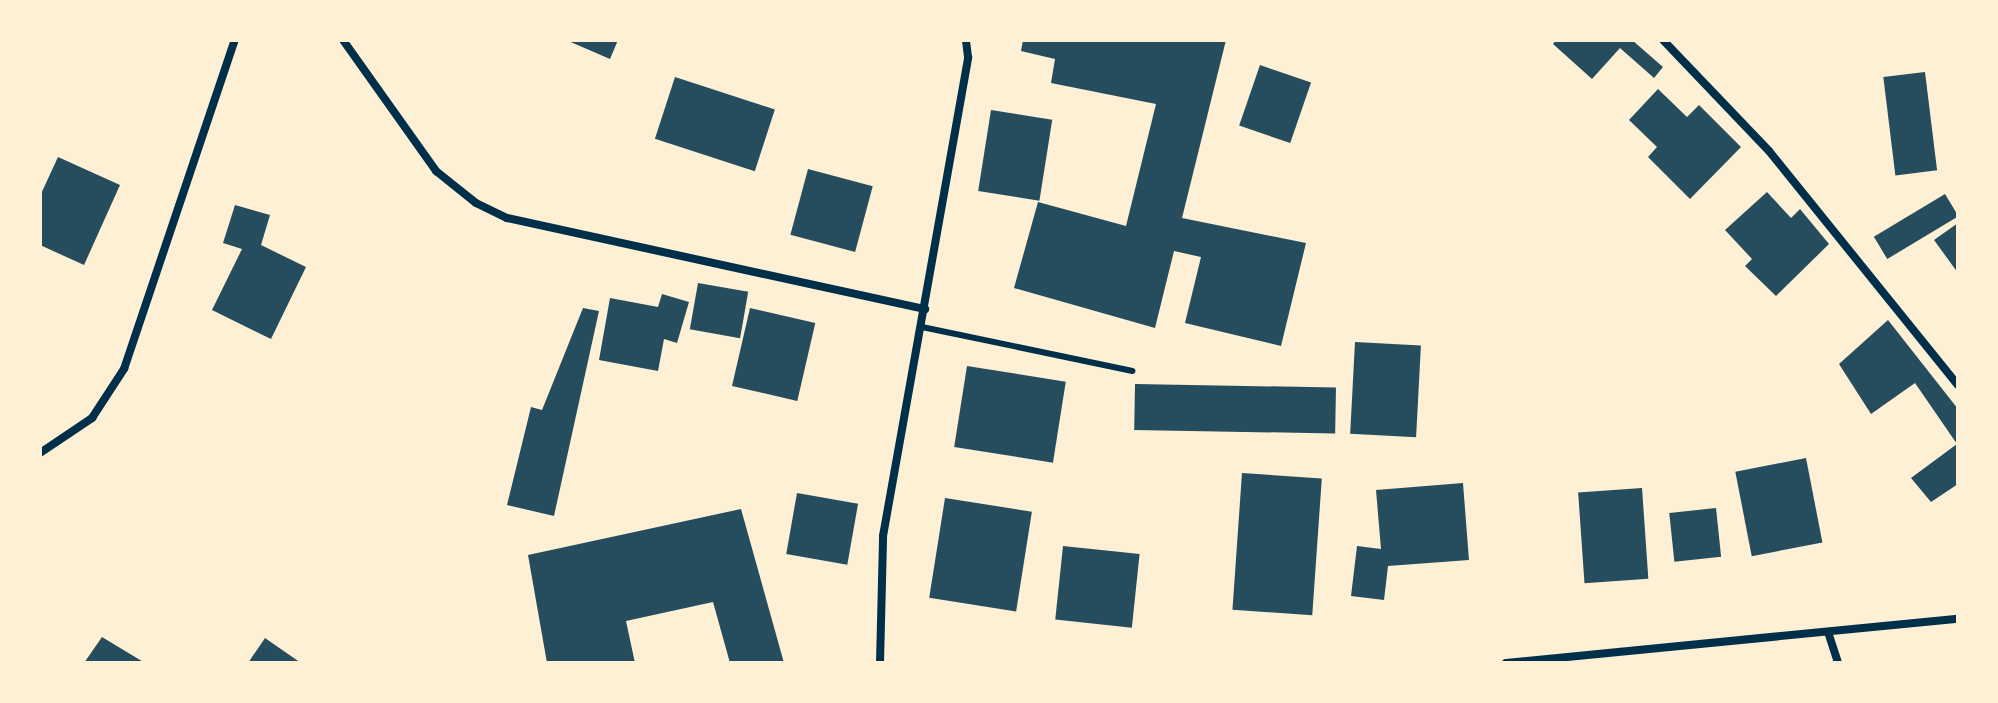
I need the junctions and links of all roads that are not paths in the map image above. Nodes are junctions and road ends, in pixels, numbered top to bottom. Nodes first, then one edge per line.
1 (235, 40) edge
2 (343, 40) edge
3 (966, 40) edge
4 (1663, 40) edge
5 (925, 309) junction
6 (922, 327) junction
7 (1132, 371) dead end
8 (1958, 385) edge
9 (40, 453) edge
10 (1958, 619) edge
11 (1829, 635) junction
12 (1564, 660) edge
13 (880, 663) edge
14 (1506, 663) edge
15 (1838, 663) edge

1 - 9 street
2 - 5 street
3 - 5 street
4 - 8 street
5 - 6 street
6 - 7 lane
6 - 13 street
10 - 11 street
11 - 12 street
11 - 15 street
12 - 14 street

